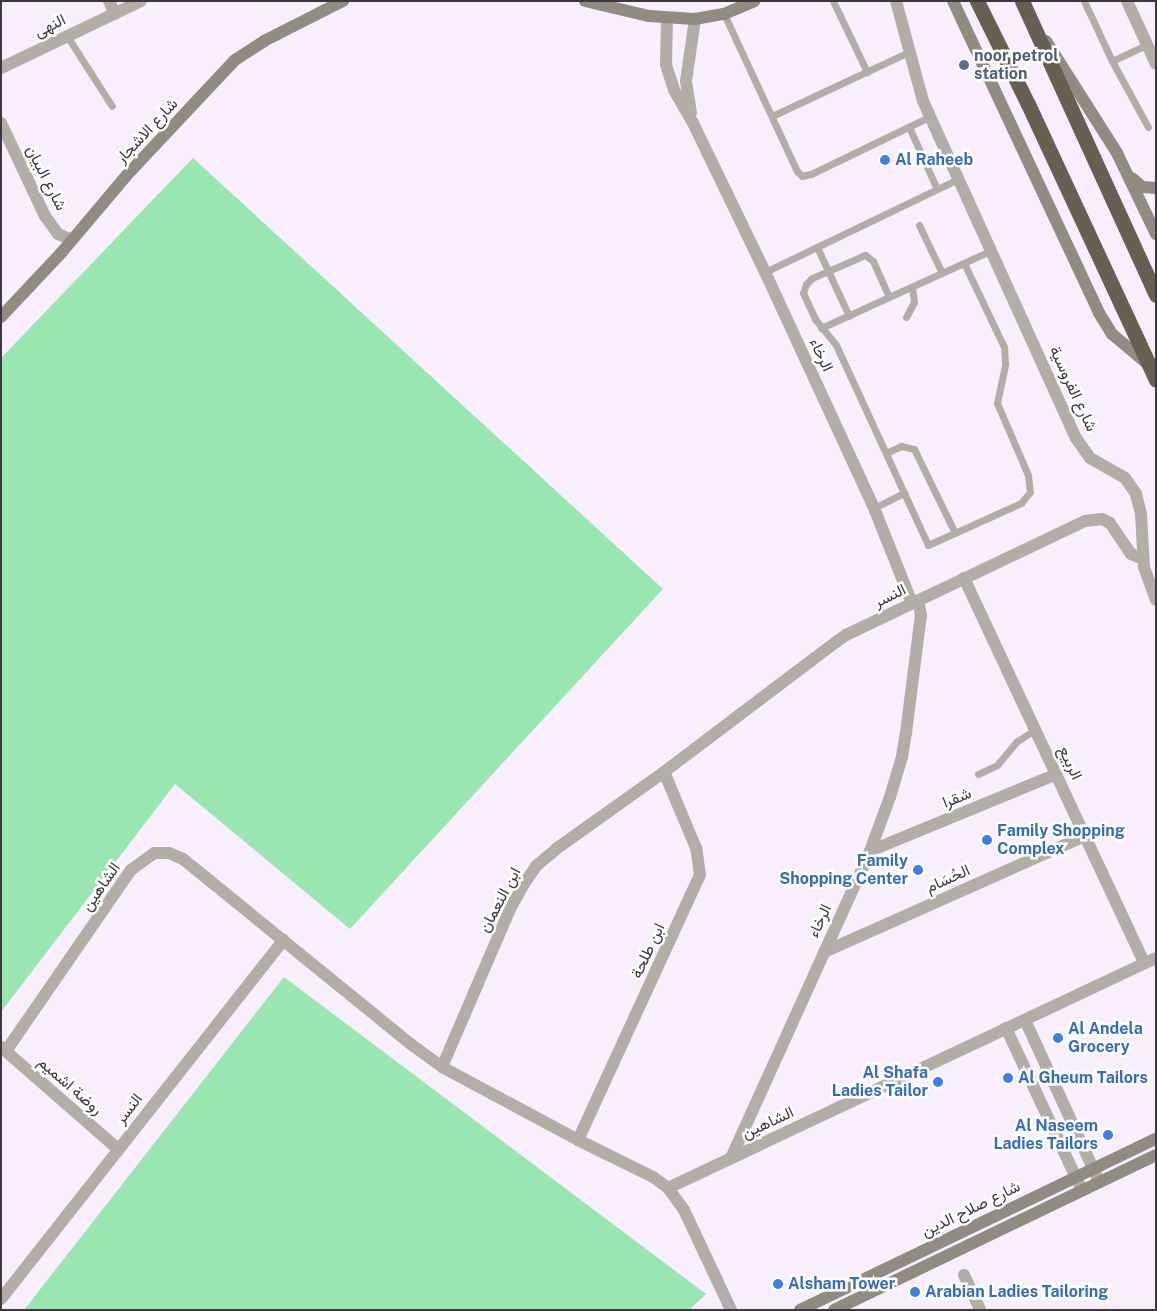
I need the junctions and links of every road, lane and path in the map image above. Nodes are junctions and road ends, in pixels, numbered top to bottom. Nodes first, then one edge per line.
1 (109, 1) edge
2 (141, 1) edge
3 (343, 1) edge
4 (585, 1) edge
5 (754, 1) edge
6 (832, 1) edge
7 (896, 1) edge
8 (953, 1) edge
9 (977, 1) edge
10 (1084, 1) edge
11 (1126, 1) edge
12 (1022, 2) edge
13 (115, 14) junction
14 (724, 14) junction
15 (667, 18) junction
16 (695, 18) junction
17 (67, 36) junction
18 (1151, 44) edge
19 (911, 51) junction
20 (1112, 61) junction
21 (1156, 64) edge
22 (1, 68) edge
23 (867, 72) junction
24 (112, 106) dead end
25 (772, 116) junction
26 (929, 117) junction
27 (1, 123) edge
28 (694, 123) junction
29 (909, 127) junction
30 (1148, 127) dead end
31 (1126, 170) junction
32 (958, 179) junction
33 (1156, 188) edge
34 (937, 189) junction
35 (1156, 195) edge
36 (1150, 220) junction
37 (919, 225) dead end
38 (1156, 234) edge
39 (72, 240) junction
40 (817, 247) junction
41 (990, 251) junction
42 (964, 262) junction
43 (829, 271) junction
44 (765, 272) junction
45 (942, 273) junction
46 (912, 287) junction
47 (1156, 295) edge
48 (890, 297) junction
49 (849, 316) junction
50 (1, 317) edge
51 (906, 317) dead end
52 (822, 328) junction
53 (1149, 364) junction
54 (1156, 380) edge
55 (886, 453) junction
56 (904, 493) junction
57 (874, 508) junction
58 (955, 533) junction
59 (1143, 559) junction
60 (964, 578) junction
61 (1156, 600) edge
62 (915, 602) junction
63 (1036, 729) junction
64 (664, 772) junction
65 (978, 774) dead end
66 (1057, 774) junction
67 (1086, 836) junction
68 (870, 851) junction
69 (284, 940) junction
70 (824, 952) junction
71 (1150, 960) edge
72 (1025, 1020) junction
73 (1006, 1028) junction
74 (4, 1049) edge
75 (442, 1067) junction
76 (1156, 1139) edge
77 (578, 1140) junction
78 (118, 1149) junction
79 (1156, 1156) edge
80 (730, 1158) junction
81 (1092, 1169) junction
82 (1076, 1177) junction
83 (1098, 1182) junction
84 (668, 1188) junction
85 (1082, 1190) junction
86 (964, 1275) dead end
87 (1, 1299) edge
88 (818, 1306) edge
89 (801, 1309) edge
90 (731, 1310) edge
91 (834, 1310) edge
92 (980, 1310) edge

1 - 13 street
2 - 13 street, النهى
3 - 39 street, شارع الاشجار
4 - 15 street
5 - 14 street
6 - 23 lane
7 - 19 street, شارع الفروسية
8 - 53 street
9 - 53 highway
10 - 20 lane
11 - 18 street
12 - 31 street
12 - 47 highway
13 - 17 street, النهى
14 - 16 street
14 - 25 lane
15 - 16 street
15 - 28 street, الرخاء
16 - 28 street, الرخاء
17 - 22 street, النهى
17 - 24 lane
18 - 20 lane
18 - 21 street
19 - 23 lane
19 - 26 street, شارع الفروسية
20 - 30 lane
23 - 25 lane
25 - 29 lane
26 - 29 lane
26 - 32 street, شارع الفروسية
27 - 39 street, شارع البيان
28 - 44 street, الرخاء
29 - 34 lane
31 - 33 street
31 - 36 street
32 - 34 lane
32 - 41 street, شارع الفروسية
34 - 40 lane
35 - 36 street
36 - 38 street
37 - 45 lane
39 - 50 street, شارع الاشجار
40 - 43 lane
40 - 44 lane
41 - 42 lane
41 - 59 street, شارع الفروسية
42 - 45 lane
42 - 58 lane
43 - 48 lane
43 - 49 lane
43 - 52 lane
44 - 57 street, الرخاء
45 - 46 lane
46 - 48 lane
46 - 51 lane
48 - 49 lane
49 - 52 lane
52 - 55 lane
53 - 54 highway
55 - 56 lane
55 - 58 lane
56 - 57 lane
56 - 58 lane
57 - 62 street, الرخاء
59 - 60 street, النسر
59 - 61 street, شارع الفروسية
60 - 62 street, النسر
60 - 63 street, الربيع
62 - 64 street, النسر
62 - 68 street, الرخاء
63 - 65 lane
63 - 66 street, الربيع
64 - 75 street, ابن النعمان
64 - 77 street, ابن طلحة
66 - 67 street, الربيع
66 - 68 street, شقرا
67 - 70 street, الحُسَام
67 - 71 street, الربيع
68 - 70 street, الرخاء
69 - 74 street, الشاهين
69 - 75 street
69 - 78 street, النسر
70 - 80 street, الرخاء
71 - 72 street, الشاهين
72 - 73 street, الشاهين
72 - 81 street
73 - 80 street, الشاهين
73 - 82 street
74 - 78 street, روضة اشميم
75 - 77 street
76 - 81 street, شارع صلاح الدين
77 - 84 street
78 - 87 street, النسر
79 - 83 street, شارع صلاح الدين
80 - 84 street, الشاهين
81 - 82 street, شارع صلاح الدين
81 - 83 street
82 - 85 street
82 - 88 street, شارع صلاح الدين
83 - 85 street, شارع صلاح الدين
84 - 90 street
85 - 91 street, شارع صلاح الدين
86 - 92 street
88 - 89 street, شارع صلاح الدين

